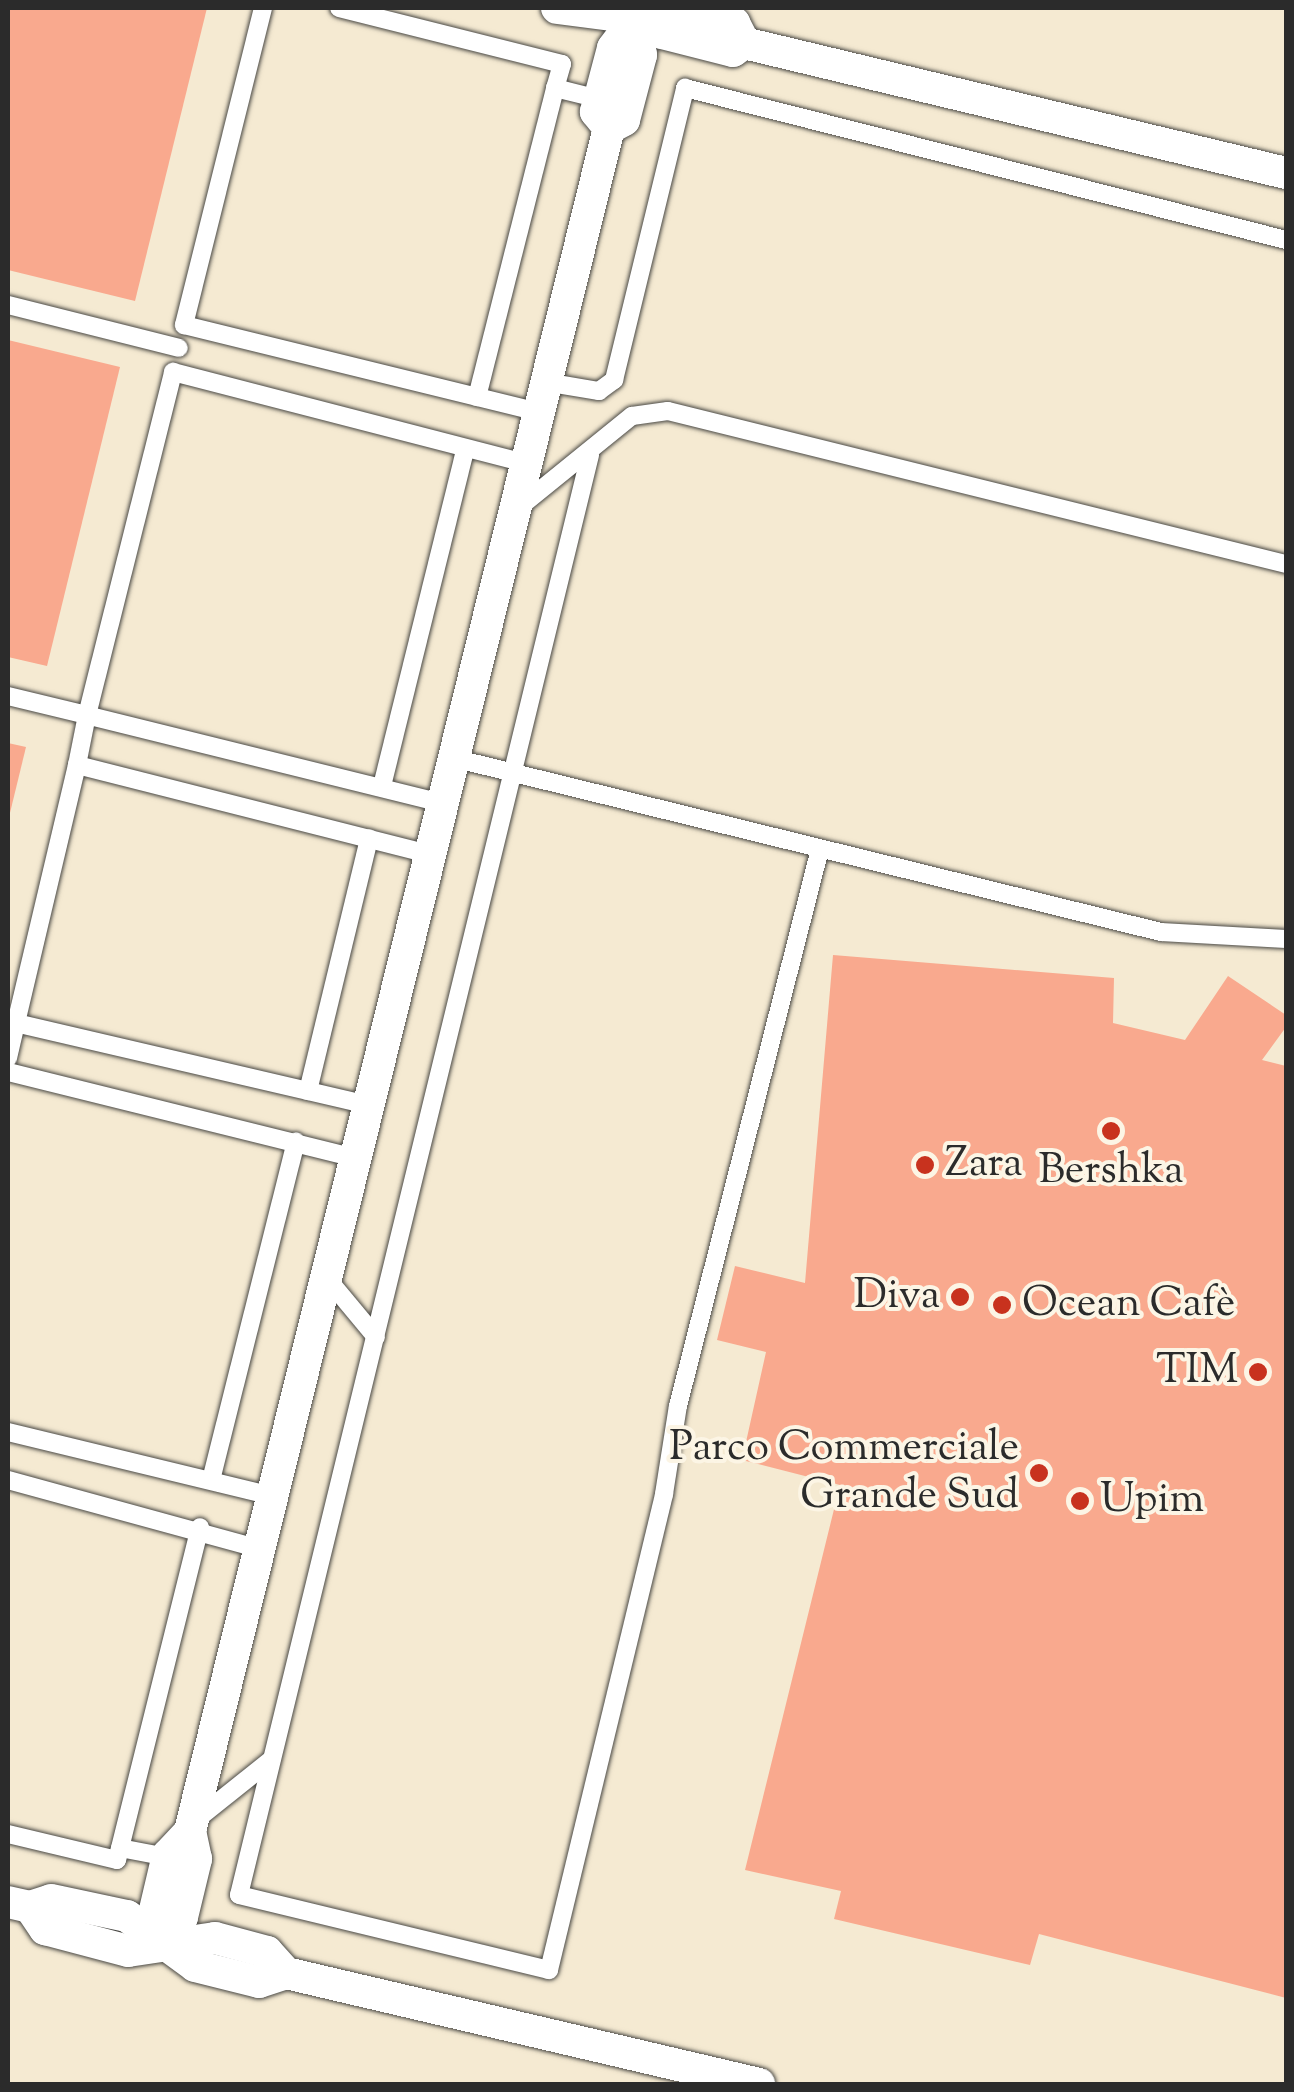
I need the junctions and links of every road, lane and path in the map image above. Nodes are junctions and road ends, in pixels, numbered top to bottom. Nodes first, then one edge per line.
1 (263, 8) edge
2 (339, 8) edge
3 (557, 8) edge
4 (647, 10) edge
5 (555, 88) junction
6 (604, 114) junction
7 (1286, 173) edge
8 (1286, 240) edge
9 (8, 306) edge
10 (184, 326) junction
11 (179, 348) junction
12 (173, 372) junction
13 (477, 397) junction
14 (541, 397) junction
15 (465, 450) junction
16 (590, 455) junction
17 (524, 463) junction
18 (512, 512) junction
19 (1286, 564) edge
20 (8, 696) edge
21 (87, 715) junction
22 (453, 758) junction
23 (76, 766) junction
24 (515, 773) junction
25 (382, 786) junction
26 (442, 803) junction
27 (369, 838) junction
28 (820, 850) junction
29 (430, 854) junction
30 (1286, 939) edge
31 (16, 1023) junction
32 (8, 1058) edge
33 (8, 1072) edge
34 (308, 1091) junction
35 (368, 1105) junction
36 (296, 1141) junction
37 (355, 1158) junction
38 (326, 1278) junction
39 (376, 1338) junction
40 (8, 1432) edge
41 (8, 1480) edge
42 (210, 1480) junction
43 (273, 1496) junction
44 (200, 1528) junction
45 (260, 1549) junction
46 (271, 1760) junction
47 (192, 1827) junction
48 (8, 1834) edge
49 (120, 1848) junction
50 (168, 1857) junction
51 (19, 1905) edge
52 (164, 1945) junction
53 (759, 2084) edge

1 - 10 lane
2 - 5 lane
3 - 4 street
4 - 6 street
4 - 7 street
5 - 6 lane
5 - 13 lane
6 - 14 street
8 - 14 lane
9 - 11 lane
10 - 11 lane
10 - 13 lane
11 - 12 lane
12 - 15 lane
12 - 21 lane
13 - 14 lane
14 - 17 street
15 - 17 lane
15 - 25 lane
16 - 18 lane
16 - 19 lane
16 - 24 lane
17 - 18 street
18 - 22 street
20 - 21 lane
21 - 23 lane
21 - 25 lane
22 - 24 lane
22 - 26 street
23 - 27 lane
23 - 31 lane
24 - 28 lane
24 - 39 lane
25 - 26 lane
26 - 29 street
27 - 29 lane
27 - 34 lane
28 - 30 lane
28 - 46 lane
29 - 35 street
31 - 32 lane
31 - 34 lane
33 - 36 lane
34 - 35 lane
35 - 37 street
36 - 37 lane
36 - 42 lane
37 - 38 street
38 - 39 lane
38 - 43 street
39 - 46 lane
40 - 42 lane
41 - 44 lane
42 - 43 lane
43 - 45 street
44 - 45 lane
44 - 49 lane
45 - 47 street
46 - 47 lane
47 - 50 street
47 - 52 street
48 - 49 lane
49 - 50 lane
50 - 52 street
51 - 52 street
52 - 53 street

